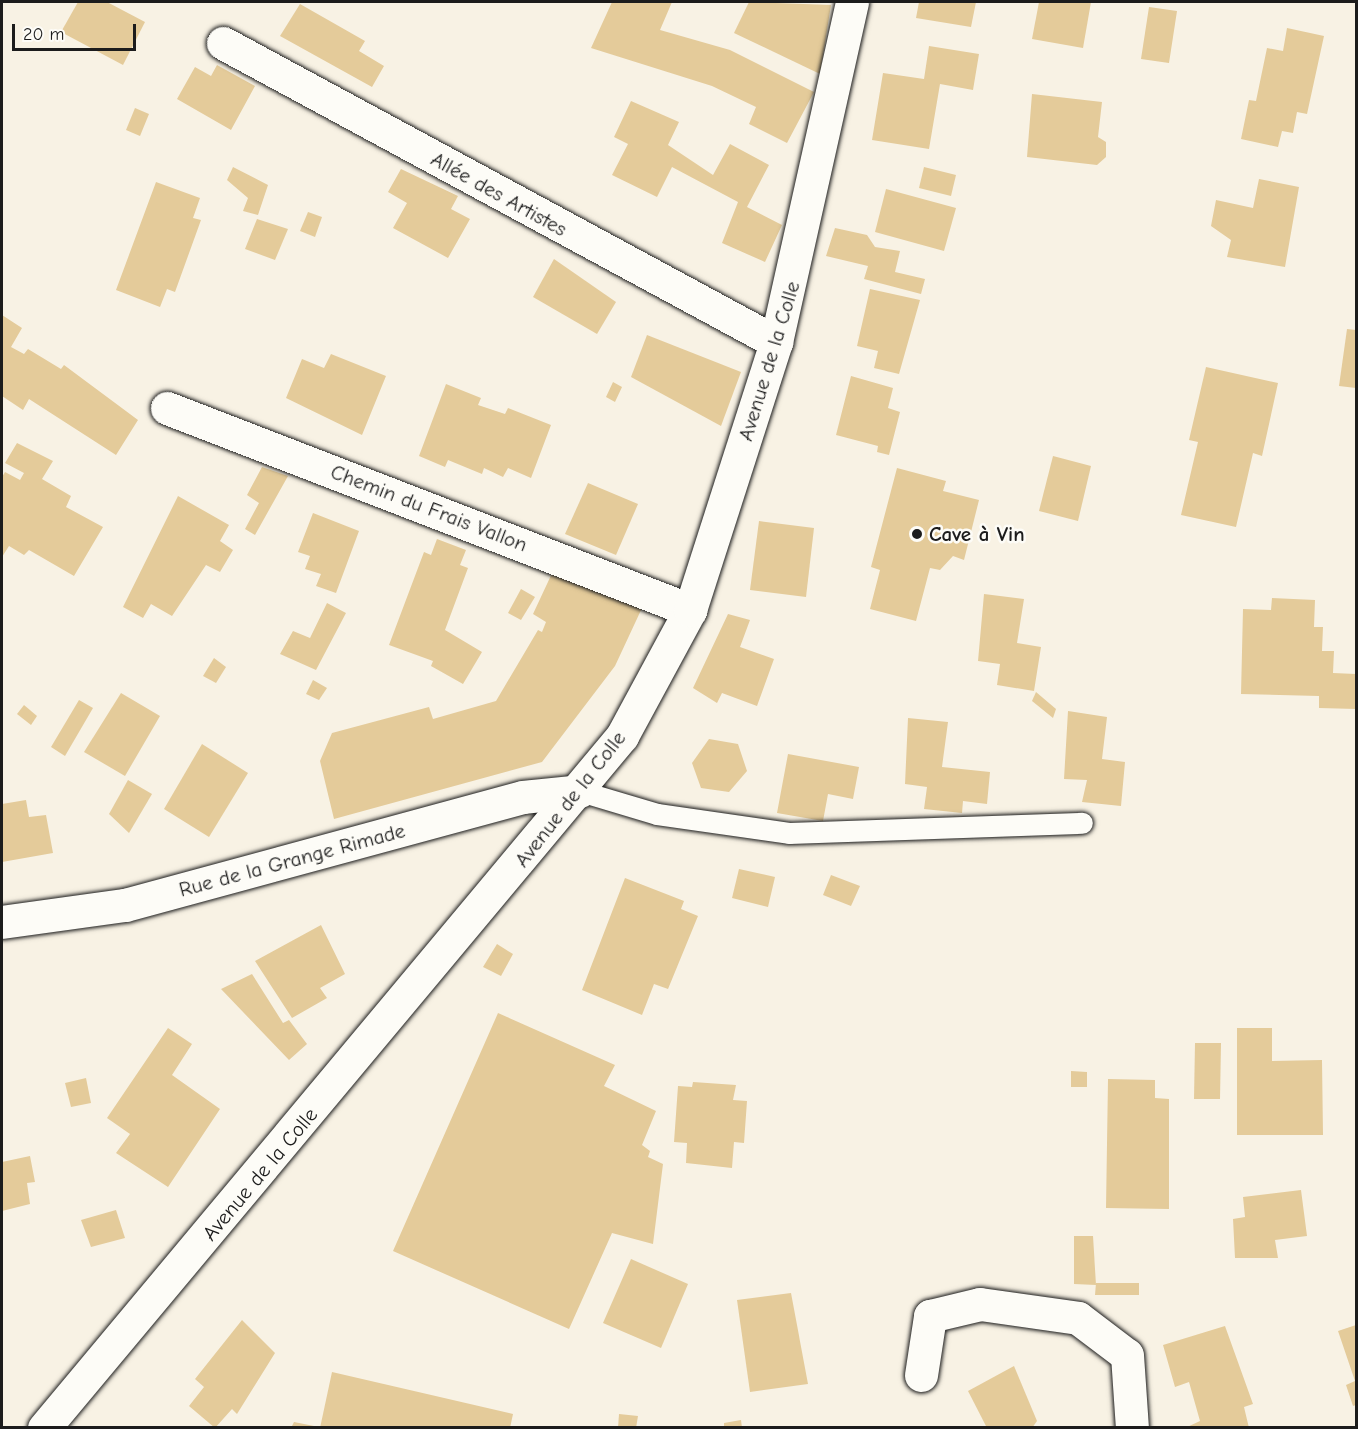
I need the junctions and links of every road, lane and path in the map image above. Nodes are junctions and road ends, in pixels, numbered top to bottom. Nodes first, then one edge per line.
1 (852, 2) edge
2 (223, 43) dead end
3 (776, 342) junction
4 (167, 408) dead end
5 (690, 610) junction
6 (580, 791) junction
7 (1082, 823) dead end
8 (2, 922) edge
9 (921, 1375) dead end
10 (44, 1428) edge
11 (1132, 1428) edge

1 - 3 street, Avenue de la Colle
2 - 3 street, Allée des Artistes
3 - 5 street, Avenue de la Colle
4 - 5 street, Chemin du Frais Vallon
5 - 6 street, Avenue de la Colle
6 - 7 lane
6 - 8 street, Rue de la Grange Rimade
6 - 10 street, Avenue de la Colle
9 - 11 street

